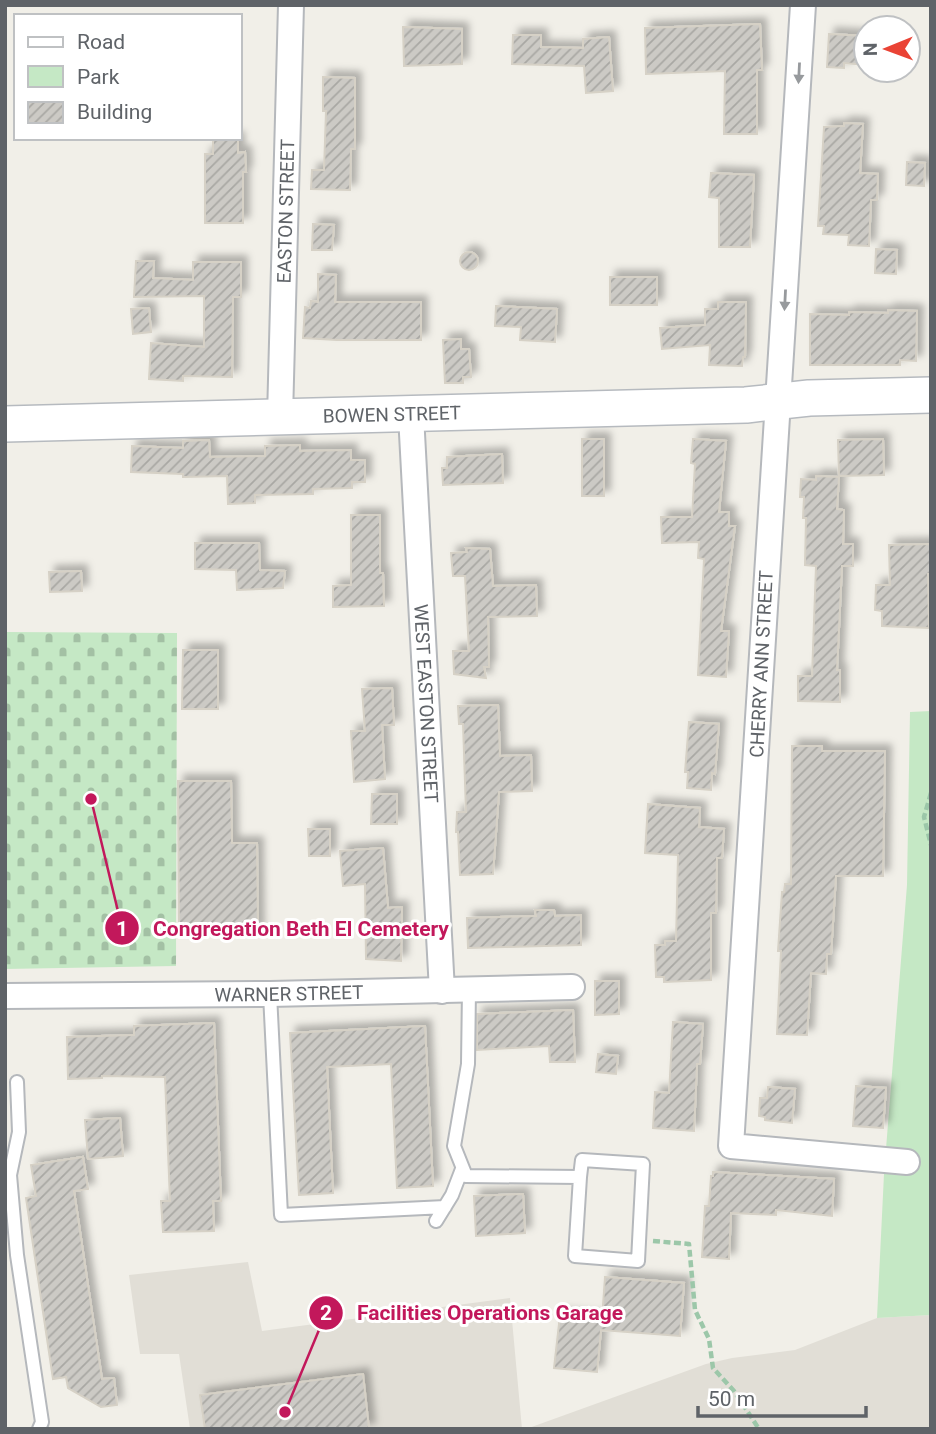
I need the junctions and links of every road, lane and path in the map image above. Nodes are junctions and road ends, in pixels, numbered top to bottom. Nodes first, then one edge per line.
1 (291, 5) edge
2 (803, 5) edge
3 (931, 395) edge
4 (779, 401) junction
5 (411, 415) junction
6 (281, 417) junction
7 (5, 424) edge
8 (931, 793) edge
9 (931, 845) edge
10 (572, 987) dead end
11 (469, 990) junction
12 (442, 991) junction
13 (270, 994) junction
14 (5, 996) edge
15 (17, 1082) dead end
16 (907, 1163) dead end
17 (462, 1169) junction
18 (580, 1177) junction
19 (445, 1207) junction
20 (436, 1222) dead end
21 (639, 1239) junction
22 (39, 1429) edge
23 (759, 1429) edge

1 - 6 street, EASTON STREET
2 -> 4 street, CHERRY ANN STREET
3 - 4 main road, BOWEN STREET
4 - 5 main road, BOWEN STREET
4 - 16 street, CHERRY ANN STREET
5 - 6 main road, BOWEN STREET
5 - 12 street, WEST EASTON STREET
6 - 7 main road, BOWEN STREET
8 - 9 path
10 - 11 street, WARNER STREET
11 - 12 street, WARNER STREET
11 - 17 lane
12 - 13 street, WARNER STREET
13 - 14 street, WARNER STREET
13 - 19 lane
15 - 22 lane
17 - 18 lane
17 - 19 lane
18 - 21 lane
18 - 21 lane
19 - 20 lane
21 - 23 path

